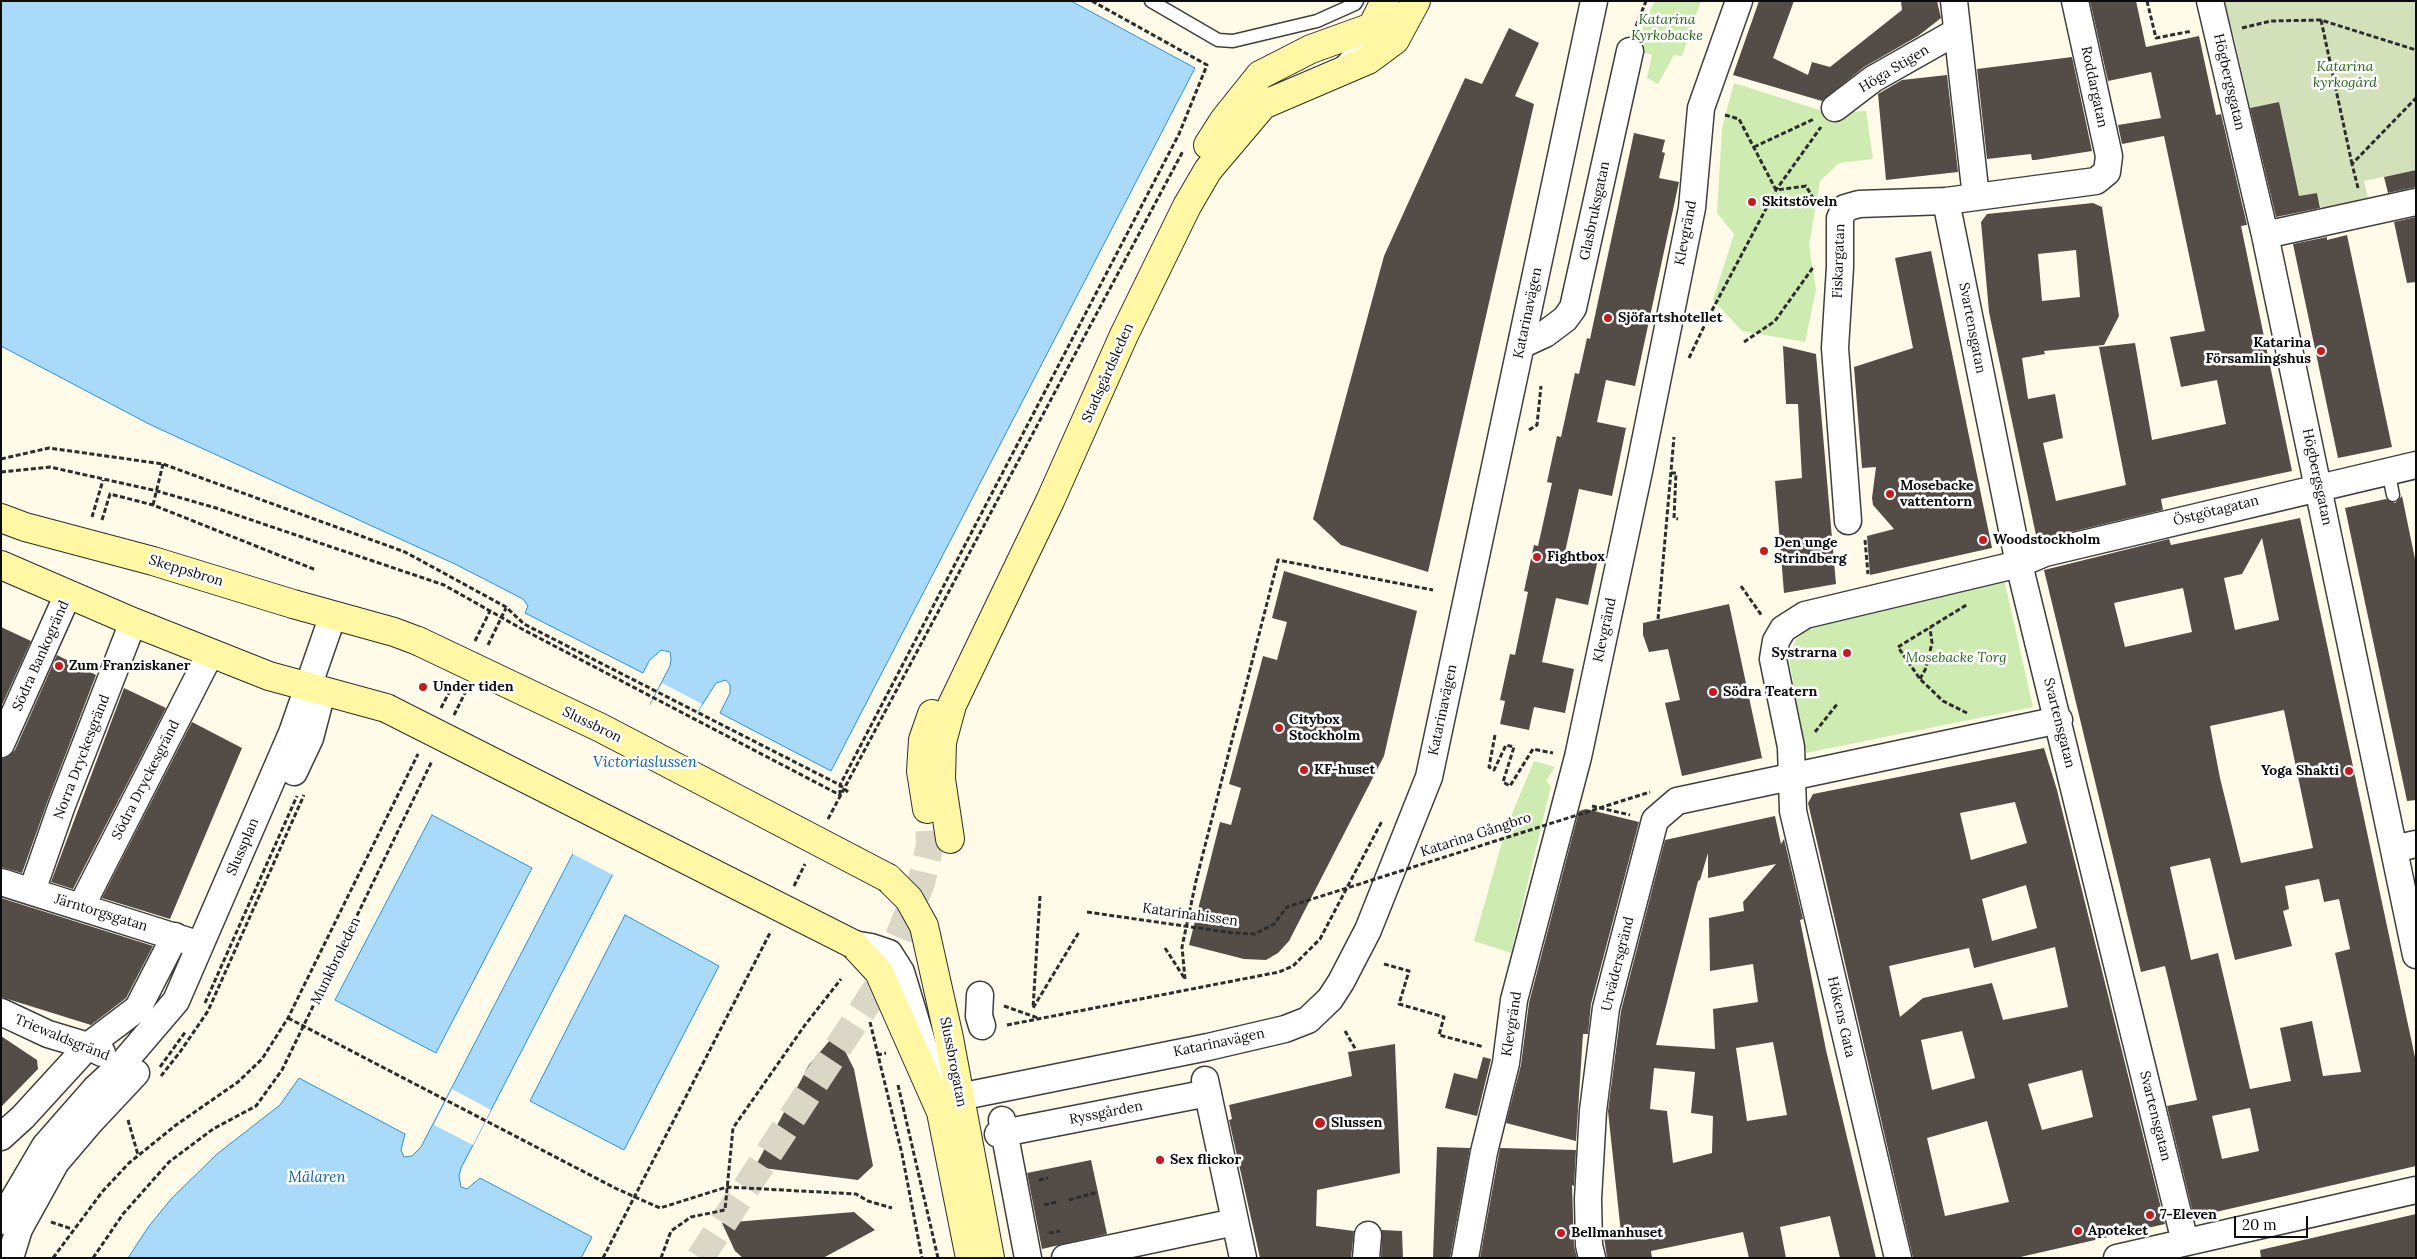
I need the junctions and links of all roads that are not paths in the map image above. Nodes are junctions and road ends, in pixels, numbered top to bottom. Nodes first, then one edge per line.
1 (1151, 1) edge
2 (1356, 1) edge
3 (1385, 1) edge
4 (1416, 1) edge
5 (1594, 1) edge
6 (1738, 1) edge
7 (1954, 1) edge
8 (2076, 1) edge
9 (2210, 1) edge
10 (1372, 28) junction
11 (1956, 32) junction
12 (1630, 51) dead end
13 (1299, 73) junction
14 (1835, 108) road end
15 (2107, 172) joint
16 (1976, 197) junction
17 (1946, 201) junction
18 (2416, 202) edge
19 (2266, 235) junction
20 (1521, 345) junction
21 (2416, 465) edge
22 (2318, 486) junction
23 (1, 518) edge
24 (1848, 521) dead end
25 (2019, 564) junction
26 (1, 565) edge
27 (68, 594) junction
28 (333, 615) junction
29 (133, 622) junction
30 (370, 625) joint
31 (210, 654) junction
32 (323, 690) junction
33 (2059, 720) junction
34 (1, 744) edge
35 (1793, 776) junction
36 (2405, 846) edge
37 (888, 878) joint
38 (1, 882) edge
39 (32, 891) junction
40 (81, 907) junction
41 (174, 936) junction
42 (2414, 938) edge
43 (200, 945) junction
44 (1, 1012) edge
45 (88, 1046) junction
46 (123, 1063) junction
47 (950, 1105) junction
48 (1, 1136) edge
49 (2416, 1190) edge
50 (1, 1221) edge
51 (1235, 1222) junction
52 (2185, 1242) junction
53 (1242, 1253) edge
54 (10, 1258) edge
55 (970, 1258) edge
56 (990, 1258) edge
57 (1028, 1258) edge
58 (1065, 1258) edge
59 (1465, 1258) edge
60 (1592, 1258) edge
61 (1898, 1258) edge
62 (2117, 1258) edge

1 - 2 lane
3 - 10 street
4 - 13 street, Stadsgårdsleden
5 - 20 street, Katarinavägen
6 - 59 street, Klevgränd
7 - 11 street
8 - 15 street, Roddargatan
9 - 19 street, Högbergsgatan
10 - 13 lane
10 - 13 street, Stadsgårdsleden
11 - 14 street, Höga Stigen
11 - 16 street
12 - 20 street, Glasbruksgatan
13 - 13 street, Stadsgårdsleden
15 - 16 street, Fiskargatan
16 - 17 street, Fiskargatan
17 - 24 street, Fiskargatan
17 - 25 street, Svartensgatan
18 - 19 street
19 - 22 street, Högbergsgatan
20 - 47 street, Katarinavägen
21 - 22 street, Östgötagatan
22 - 25 street, Östgötagatan
22 - 36 street, Högbergsgatan
23 - 28 street, Skeppsbron
25 - 33 street, Svartensgatan
25 - 35 street
26 - 27 street
27 - 29 street
27 - 34 street, Södra Bankogränd
28 - 30 street, Skeppsbron
28 - 32 street, Slussplan
29 - 31 street
29 - 39 street, Norra Dryckesgränd
30 - 37 street, Slussbron, bridge
31 - 32 street
31 - 40 street, Södra Dryckesgränd
32 - 43 street, Slussplan
32 - 47 street, Slussbrogatan, bridge
32 - 54 street, Slussplan
33 - 35 street
33 - 52 street, Svartensgatan
35 - 60 street, Urvädersgränd
35 - 61 street, Hökens Gata
36 - 42 street, Högbergsgatan
37 - 47 street, Slussbrogatan
38 - 39 street, Järntorgsgatan
39 - 40 street, Järntorgsgatan
40 - 41 street, Järntorgsgatan
41 - 43 street, Järntorgsgatan
41 - 45 street
43 - 46 street, Slussplan
44 - 45 street, Triewaldsgränd
45 - 46 street, Triewaldsgränd
45 - 48 street
46 - 50 street
47 - 55 street, Slussbrogatan
47 - 56 street, Slussbrogatan
49 - 52 street
51 - 53 street, Ryssgården
51 - 57 street, Ryssgården
51 - 58 street
52 - 62 street

